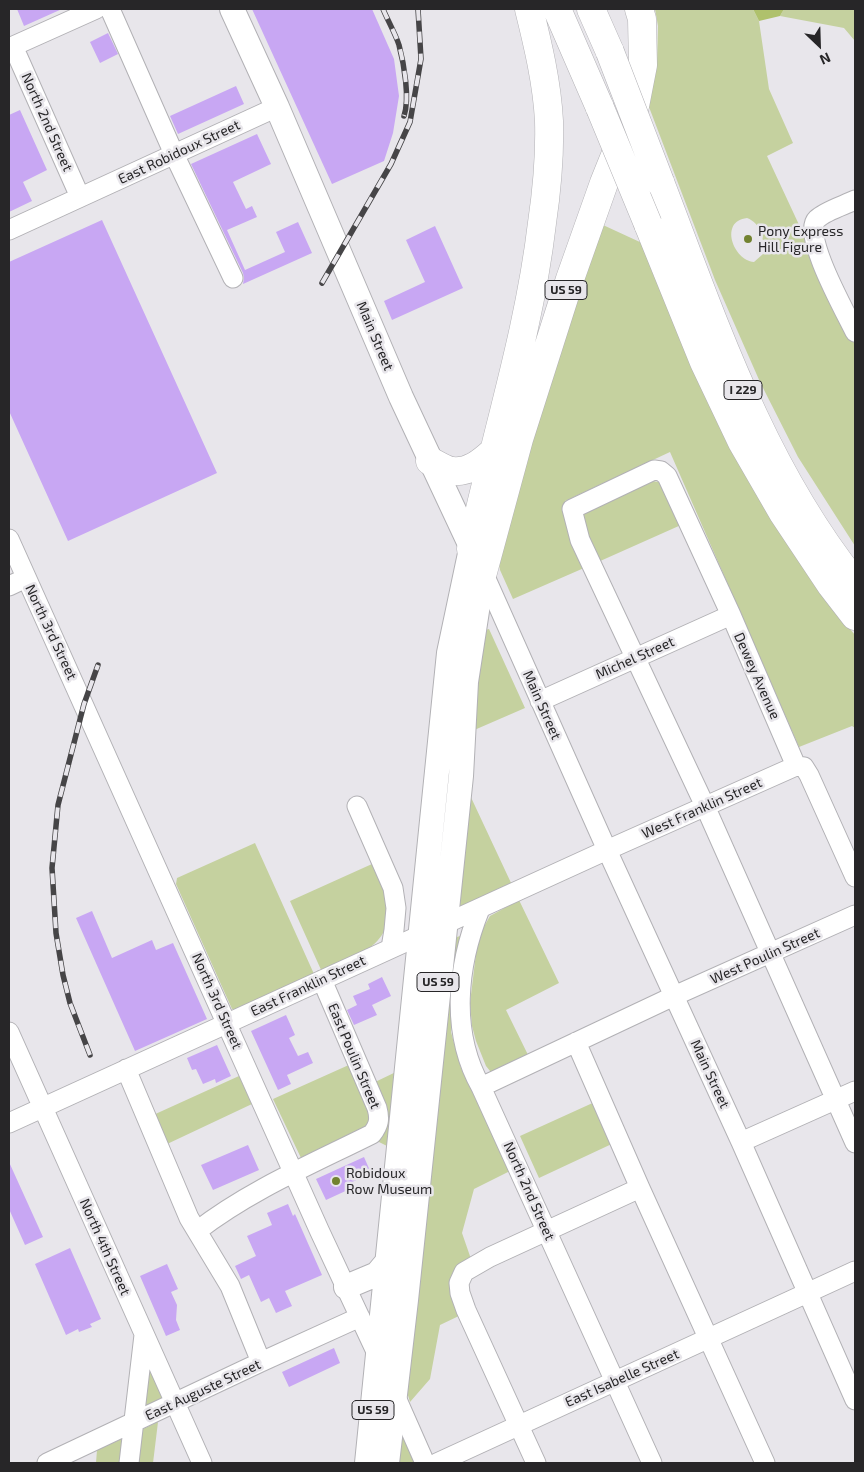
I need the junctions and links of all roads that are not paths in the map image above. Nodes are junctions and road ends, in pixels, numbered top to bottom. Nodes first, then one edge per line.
1 (96, 9) edge
2 (110, 9) edge
3 (232, 9) edge
4 (530, 9) edge
5 (557, 9) edge
6 (591, 9) edge
7 (639, 9) edge
8 (11, 47) edge
9 (277, 106) junction
10 (174, 154) junction
11 (80, 197) junction
12 (855, 200) edge
13 (9, 230) edge
14 (232, 278) dead end
15 (855, 332) edge
16 (494, 451) junction
17 (430, 461) junction
18 (9, 539) edge
19 (477, 561) junction
20 (26, 578) junction
21 (855, 583) edge
22 (9, 586) edge
23 (731, 615) junction
24 (855, 616) edge
25 (635, 658) junction
26 (540, 701) junction
27 (796, 766) junction
28 (357, 806) dead end
29 (705, 806) junction
30 (607, 850) junction
31 (855, 877) edge
32 (480, 909) junction
33 (855, 915) edge
34 (444, 925) junction
35 (421, 935) junction
36 (391, 948) junction
37 (771, 953) junction
38 (322, 980) junction
39 (674, 996) junction
40 (227, 1023) junction
41 (9, 1032) edge
42 (576, 1042) junction
43 (126, 1069) junction
44 (481, 1087) junction
45 (855, 1091) edge
46 (836, 1100) junction
47 (43, 1107) junction
48 (9, 1123) edge
49 (742, 1142) junction
50 (855, 1143) edge
51 (293, 1171) junction
52 (640, 1188) junction
53 (546, 1230) junction
54 (197, 1231) junction
55 (387, 1262) junction
56 (855, 1271) edge
57 (346, 1287) junction
58 (808, 1293) junction
59 (360, 1318) junction
60 (144, 1334) junction
61 (709, 1340) junction
62 (379, 1357) junction
63 (261, 1362) junction
64 (615, 1382) junction
65 (394, 1393) junction
66 (855, 1400) edge
67 (175, 1403) junction
68 (135, 1422) junction
69 (519, 1424) junction
70 (47, 1463) edge
71 (129, 1463) edge
72 (202, 1463) edge
73 (367, 1463) edge
74 (387, 1463) edge
75 (424, 1463) edge
76 (437, 1463) edge
77 (536, 1463) edge
78 (652, 1463) edge
79 (765, 1463) edge

1 - 8 street
2 - 10 street
3 - 9 main road, Main Street
4 - 16 highway, US 59
5 - 24 highway, I 229, bridge
6 - 21 highway, I 229, bridge
7 - 19 highway, US 59
8 - 11 street, North 2nd Street
9 - 10 street, East Robidoux Street
9 - 17 main road, Main Street
10 - 11 street, East Robidoux Street
10 - 14 street
11 - 13 street, East Robidoux Street
12 - 15 street
16 - 17 highway
16 - 19 highway, US 59
17 - 19 main road, Main Street
18 - 20 street, North 3rd Street
19 - 26 street, Main Street
19 - 34 main road, US 59
19 - 35 main road, US 59
20 - 22 street
20 - 40 street, North 3rd Street
23 - 25 street, Michel Street
23 - 25 street, Dewey Avenue
23 - 27 street, Dewey Avenue
25 - 26 street, Michel Street
25 - 29 street
26 - 30 street, Main Street
27 - 29 street, West Franklin Street
27 - 31 street, Dewey Avenue
28 - 36 street
29 - 30 street, West Franklin Street
29 - 37 street
30 - 32 street, East Franklin Street
30 - 39 street, Main Street
32 - 34 street, East Franklin Street
32 - 44 street, North 2nd Street
33 - 37 street, West Poulin Street
34 - 35 street, East Franklin Street
34 - 65 main road, US 59
35 - 36 street, East Franklin Street
35 - 55 main road, US 59
36 - 38 street, East Franklin Street
37 - 39 street, West Poulin Street
37 - 46 street
38 - 40 street, East Franklin Street
38 - 51 street, East Poulin Street
39 - 42 street
39 - 49 street, Main Street
40 - 43 street, East Franklin Street
40 - 51 street, North 3rd Street
41 - 47 street, North 4th Street
42 - 44 street
42 - 52 street
43 - 47 street, East Franklin Street
43 - 54 street
44 - 53 street, North 2nd Street
45 - 46 street
46 - 49 street
46 - 50 street
47 - 48 street, East Franklin Street
47 - 60 street, North 4th Street
49 - 58 street, Main Street
51 - 54 street, East Poulin Street
51 - 57 street, North 3rd Street
52 - 53 street
52 - 61 street
53 - 64 street, North 2nd Street
53 - 69 street
54 - 63 street
55 - 57 main road
55 - 62 main road, US 59
56 - 58 street, East Isabelle Street
57 - 59 street, North 3rd Street
58 - 61 street, East Isabelle Street
58 - 66 street, Main Street
59 - 62 street, North 3rd Street
59 - 63 street, East Auguste Street
60 - 67 street, North 4th Street
60 - 68 street
61 - 64 street, East Isabelle Street
61 - 79 street
62 - 65 street, North 3rd Street
62 - 73 main road, US 59
63 - 67 street, East Auguste Street
64 - 69 street, East Isabelle Street
64 - 78 street, North 2nd Street
65 - 74 main road, US 59
65 - 75 street, North 3rd Street
67 - 68 street, East Auguste Street
67 - 72 street, North 4th Street
68 - 70 street, East Auguste Street
68 - 71 street
69 - 76 street, East Isabelle Street
69 - 77 street

